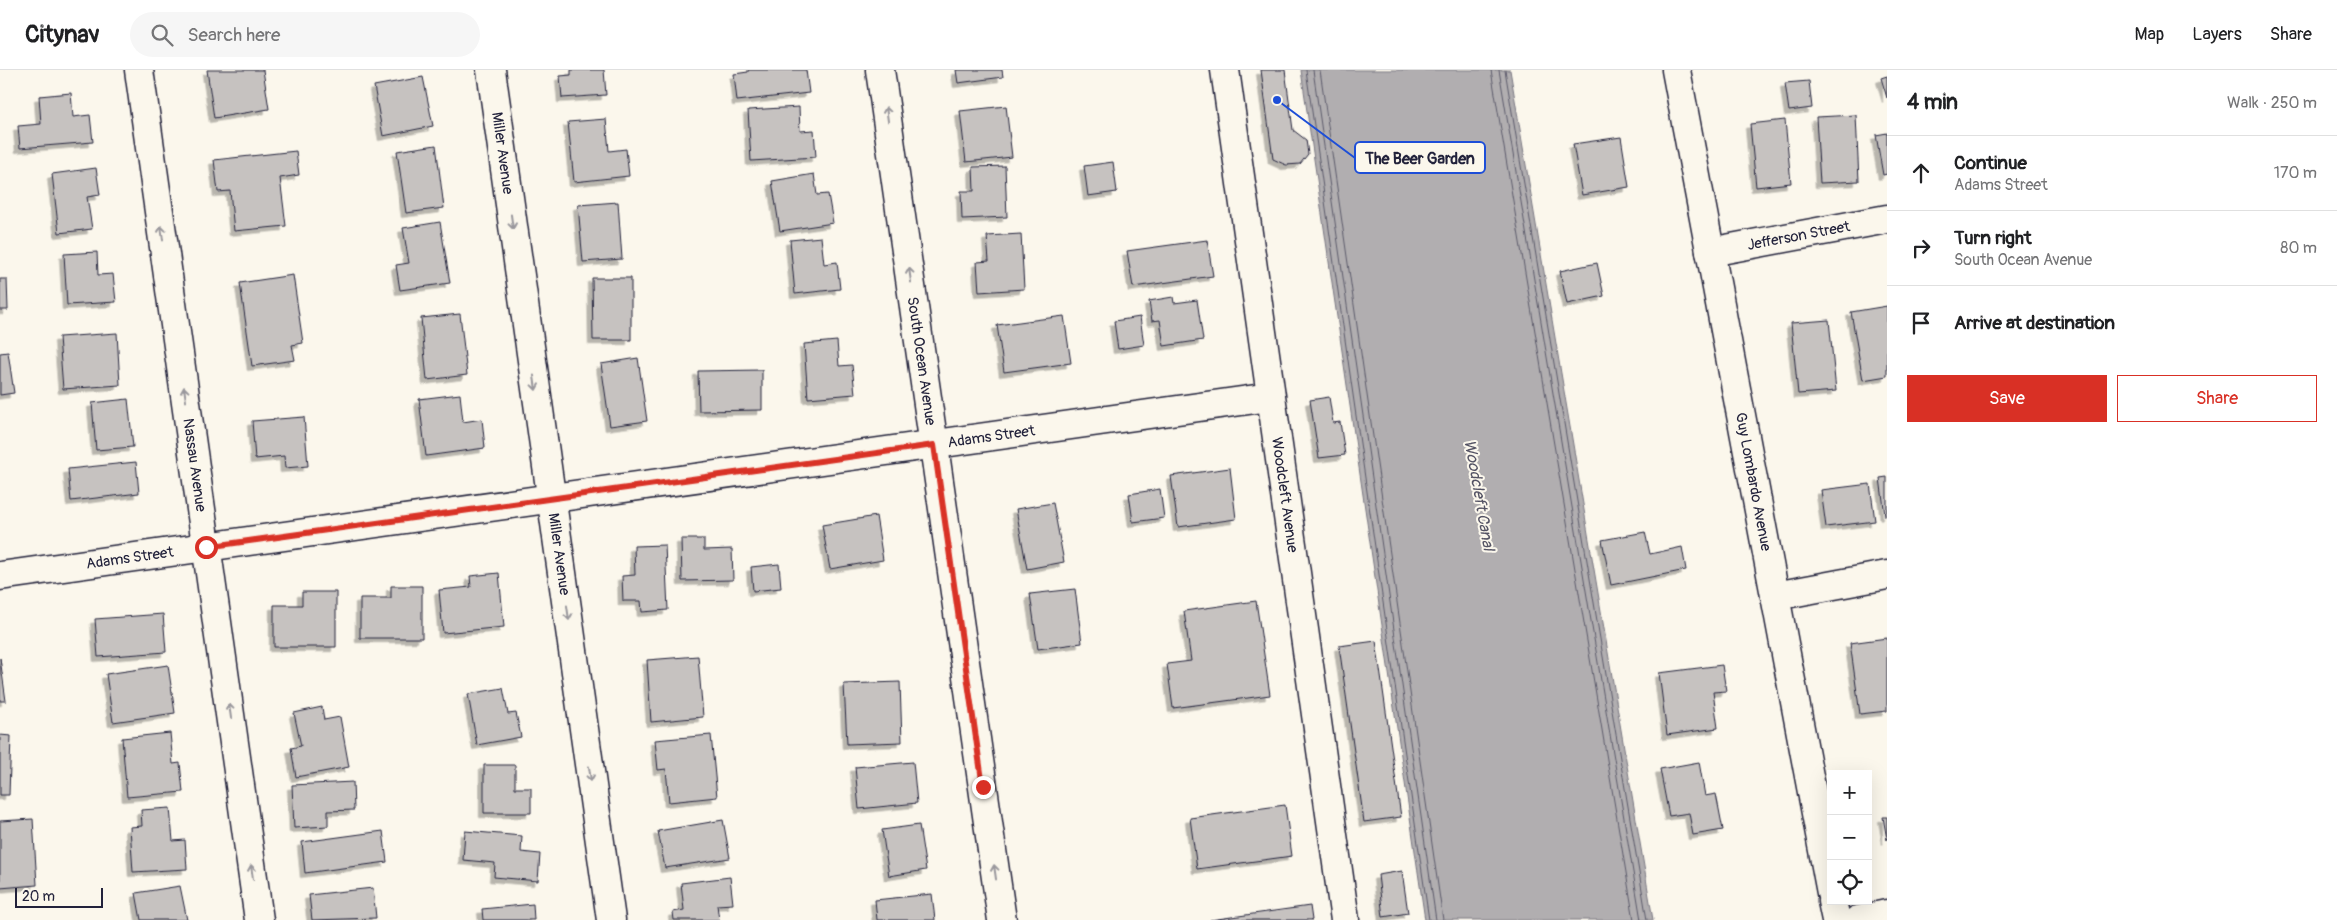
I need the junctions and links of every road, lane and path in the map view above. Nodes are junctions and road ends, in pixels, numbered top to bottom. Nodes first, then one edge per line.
1 (138, 70) edge
2 (491, 70) edge
3 (880, 70) edge
4 (1224, 70) edge
5 (1676, 70) edge
6 (1887, 219) edge
7 (1710, 252) junction
8 (1270, 397) junction
9 (934, 445) junction
10 (552, 498) junction
11 (206, 547) junction
12 (0, 576) edge
13 (1887, 576) edge
14 (1775, 596) junction
15 (1827, 872) edge
16 (1833, 905) edge
17 (1887, 914) edge
18 (259, 920) edge
19 (610, 920) edge
20 (1002, 920) edge
21 (1346, 920) edge
22 (1836, 920) edge
23 (1858, 920) edge

11 -> 1 street, Nassau Avenue
2 -> 10 street, Miller Avenue
9 -> 3 street, South Ocean Avenue
4 - 8 street, Woodcleft Avenue
5 - 7 street, Guy Lombardo Avenue
6 - 7 street, Jefferson Street
7 - 14 street, Guy Lombardo Avenue
8 - 9 street, Adams Street
8 - 21 street, Woodcleft Avenue
9 - 10 street, Adams Street
20 -> 9 street, South Ocean Avenue
10 - 11 street, Adams Street
10 -> 19 street, Miller Avenue
11 - 12 street, Adams Street
18 -> 11 street, Nassau Avenue
13 - 14 street
14 - 15 street, Guy Lombardo Avenue
16 - 22 street
17 - 23 street

